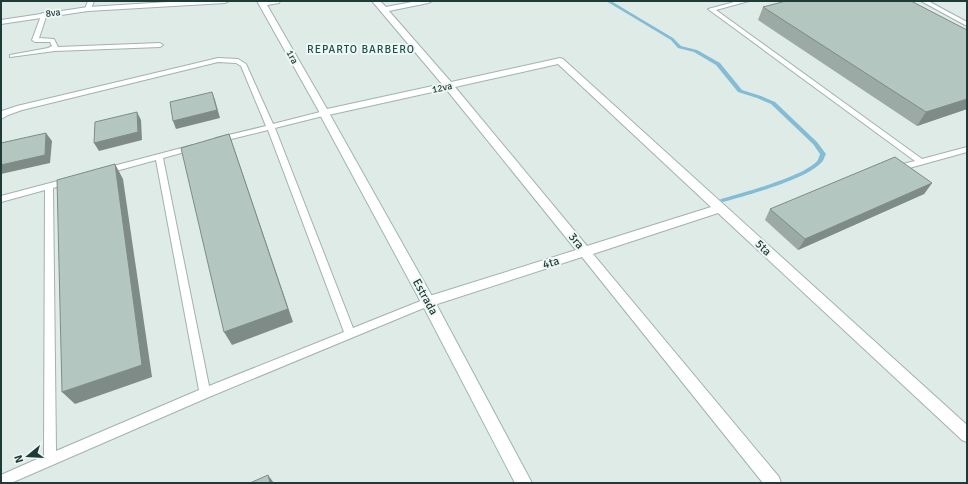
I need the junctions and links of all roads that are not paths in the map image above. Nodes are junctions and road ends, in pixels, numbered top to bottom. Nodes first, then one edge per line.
1 (202, 1) edge
2 (225, 1) edge
3 (276, 1) edge
4 (376, 1) edge
5 (428, 1) edge
6 (746, 1) edge
7 (924, 1) edge
8 (262, 2) edge
9 (131, 4) edge
10 (89, 5) edge
11 (384, 10) junction
12 (44, 14) junction
13 (1, 22) edge
14 (967, 24) edge
15 (160, 45) dead end
16 (51, 49) junction
17 (12, 56) dead end
18 (560, 61) joint
19 (449, 86) junction
20 (324, 113) junction
21 (1, 117) edge
22 (270, 126) junction
23 (967, 149) edge
24 (159, 156) junction
25 (920, 161) junction
26 (902, 167) edge
27 (100, 172) edge
28 (79, 178) edge
29 (49, 186) junction
30 (1, 200) edge
31 (720, 208) junction
32 (585, 252) junction
33 (428, 302) junction
34 (350, 334) junction
35 (205, 393) junction
36 (967, 435) edge
37 (50, 459) junction
38 (1, 481) edge
39 (524, 483) edge
40 (773, 483) edge

1 - 2 street, 8va
1 - 9 street, 8va
3 - 8 street
4 - 11 street, 3ra
5 - 11 street
6 - 25 lane
7 - 14 lane
8 - 20 street, 1ra
9 - 10 street, 8va
10 - 12 street, 8va
11 - 19 street, 3ra
12 - 13 street, 8va
12 - 16 lane
15 - 16 lane
16 - 17 lane
18 - 19 street, 12va
18 - 31 street, 5ta
19 - 20 street, 12va
19 - 32 street, 3ra
20 - 22 lane
20 - 33 street, Estrada
21 - 22 lane
22 - 24 lane
22 - 34 lane
23 - 25 lane
24 - 27 lane
24 - 35 lane
25 - 26 lane
28 - 29 lane
29 - 30 lane
29 - 37 lane
31 - 32 street, 4ta
31 - 36 street, 5ta
32 - 33 street, 4ta
32 - 40 street, 3ra
33 - 34 lane
33 - 39 street, Estrada
34 - 35 lane
35 - 37 lane
37 - 38 lane

